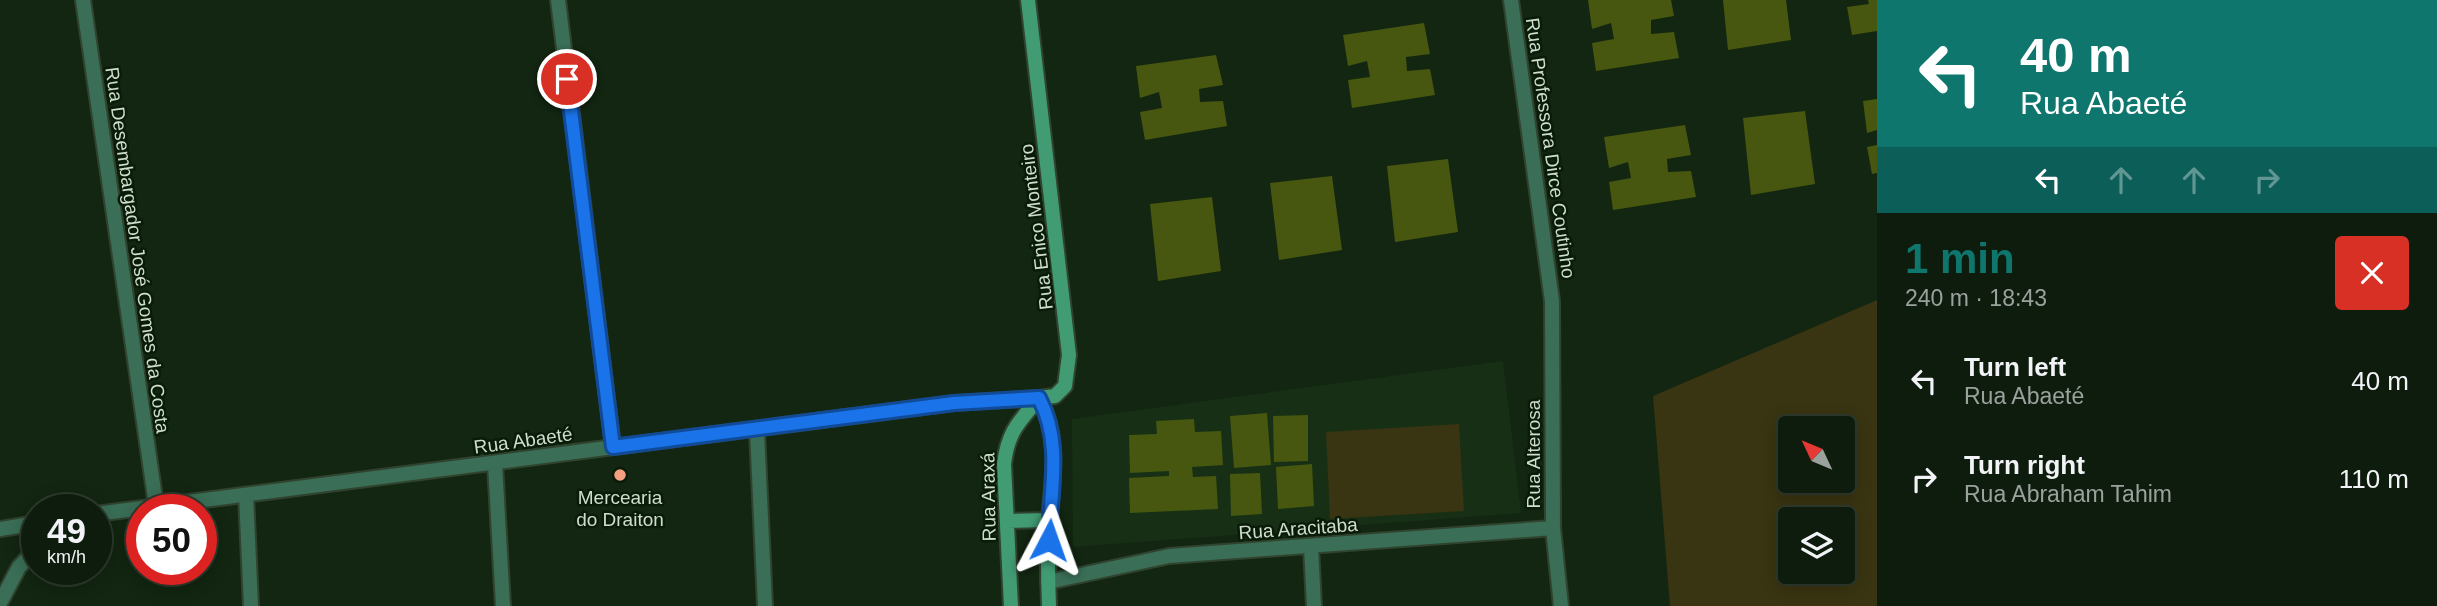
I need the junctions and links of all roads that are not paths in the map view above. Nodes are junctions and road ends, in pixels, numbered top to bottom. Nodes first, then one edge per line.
1 (83, 0) edge
2 (558, 0) edge
3 (1028, 0) edge
4 (1511, 0) edge
5 (1552, 301) joint
6 (1039, 398) junction
7 (757, 431) junction
8 (613, 447) junction
9 (495, 464) junction
10 (154, 494) edge
11 (246, 495) junction
12 (217, 498) edge
13 (1049, 520) junction
14 (1007, 521) junction
15 (21, 526) edge
16 (1553, 528) junction
17 (0, 529) edge
18 (1311, 547) junction
19 (21, 566) edge
20 (1048, 582) junction
21 (0, 603) edge
22 (251, 606) edge
23 (503, 606) edge
24 (765, 606) edge
25 (1011, 606) edge
26 (1049, 606) edge
27 (1314, 606) edge
28 (1561, 606) edge

1 - 10 street, Rua Desembargador José Gomes da Costa
2 - 8 street
3 - 6 main road, Rua Enico Monteiro
4 - 5 street, Rua Professora Dirce Coutinho
5 - 16 street, Rua Alterosa
6 - 7 street, Rua Abaeté
6 - 13 main road
6 - 14 main road, Rua Araxá
7 - 8 street, Rua Abaeté
7 - 24 street
8 - 9 street, Rua Abaeté
9 - 11 street, Rua Abaeté
9 - 23 street
11 - 12 street, Rua Abaeté
11 - 22 street
13 - 14 main road
13 - 20 main road
14 - 25 main road, Rua Araxá
15 - 17 street
16 - 18 street, Rua Aracitaba
16 - 28 street, Rua Alterosa
18 - 20 street, Rua Aracitaba
18 - 27 street
19 - 21 street
20 - 26 main road

